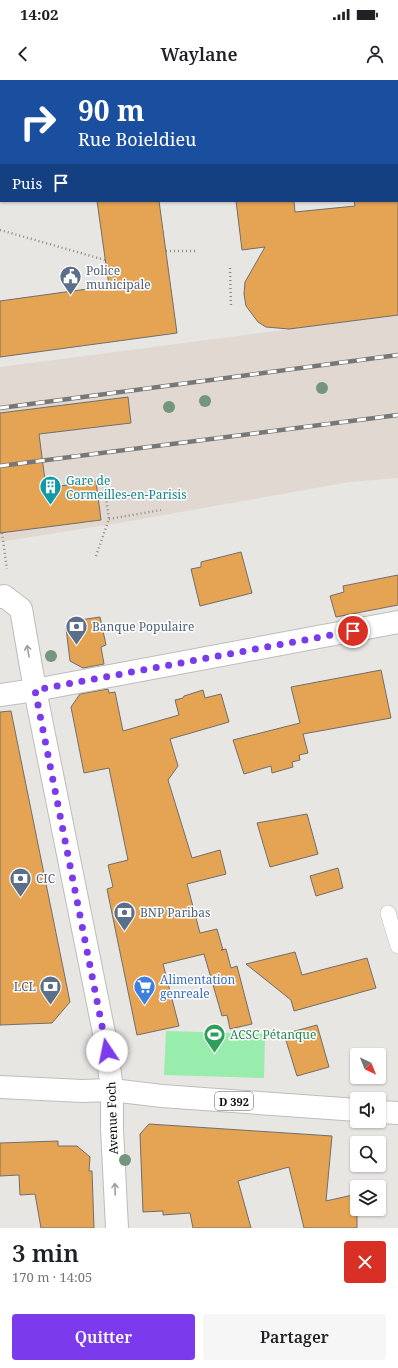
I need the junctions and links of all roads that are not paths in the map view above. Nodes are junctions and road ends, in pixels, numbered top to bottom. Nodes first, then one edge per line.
1 (0, 597) edge
2 (398, 622) edge
3 (35, 690) junction
4 (0, 695) edge
5 (388, 914) dead end
6 (398, 946) edge
7 (0, 1087) edge
8 (112, 1090) junction
9 (350, 1109) edge
10 (386, 1112) edge
11 (398, 1113) edge
12 (116, 1228) edge

3 -> 1 street, Avenue Foch
2 - 3 street
3 - 4 street
3 - 8 street, Avenue Foch
5 - 6 lane
7 - 8 street, D 392
8 - 9 street, D 392
12 -> 8 street, Avenue Foch
10 - 11 street

